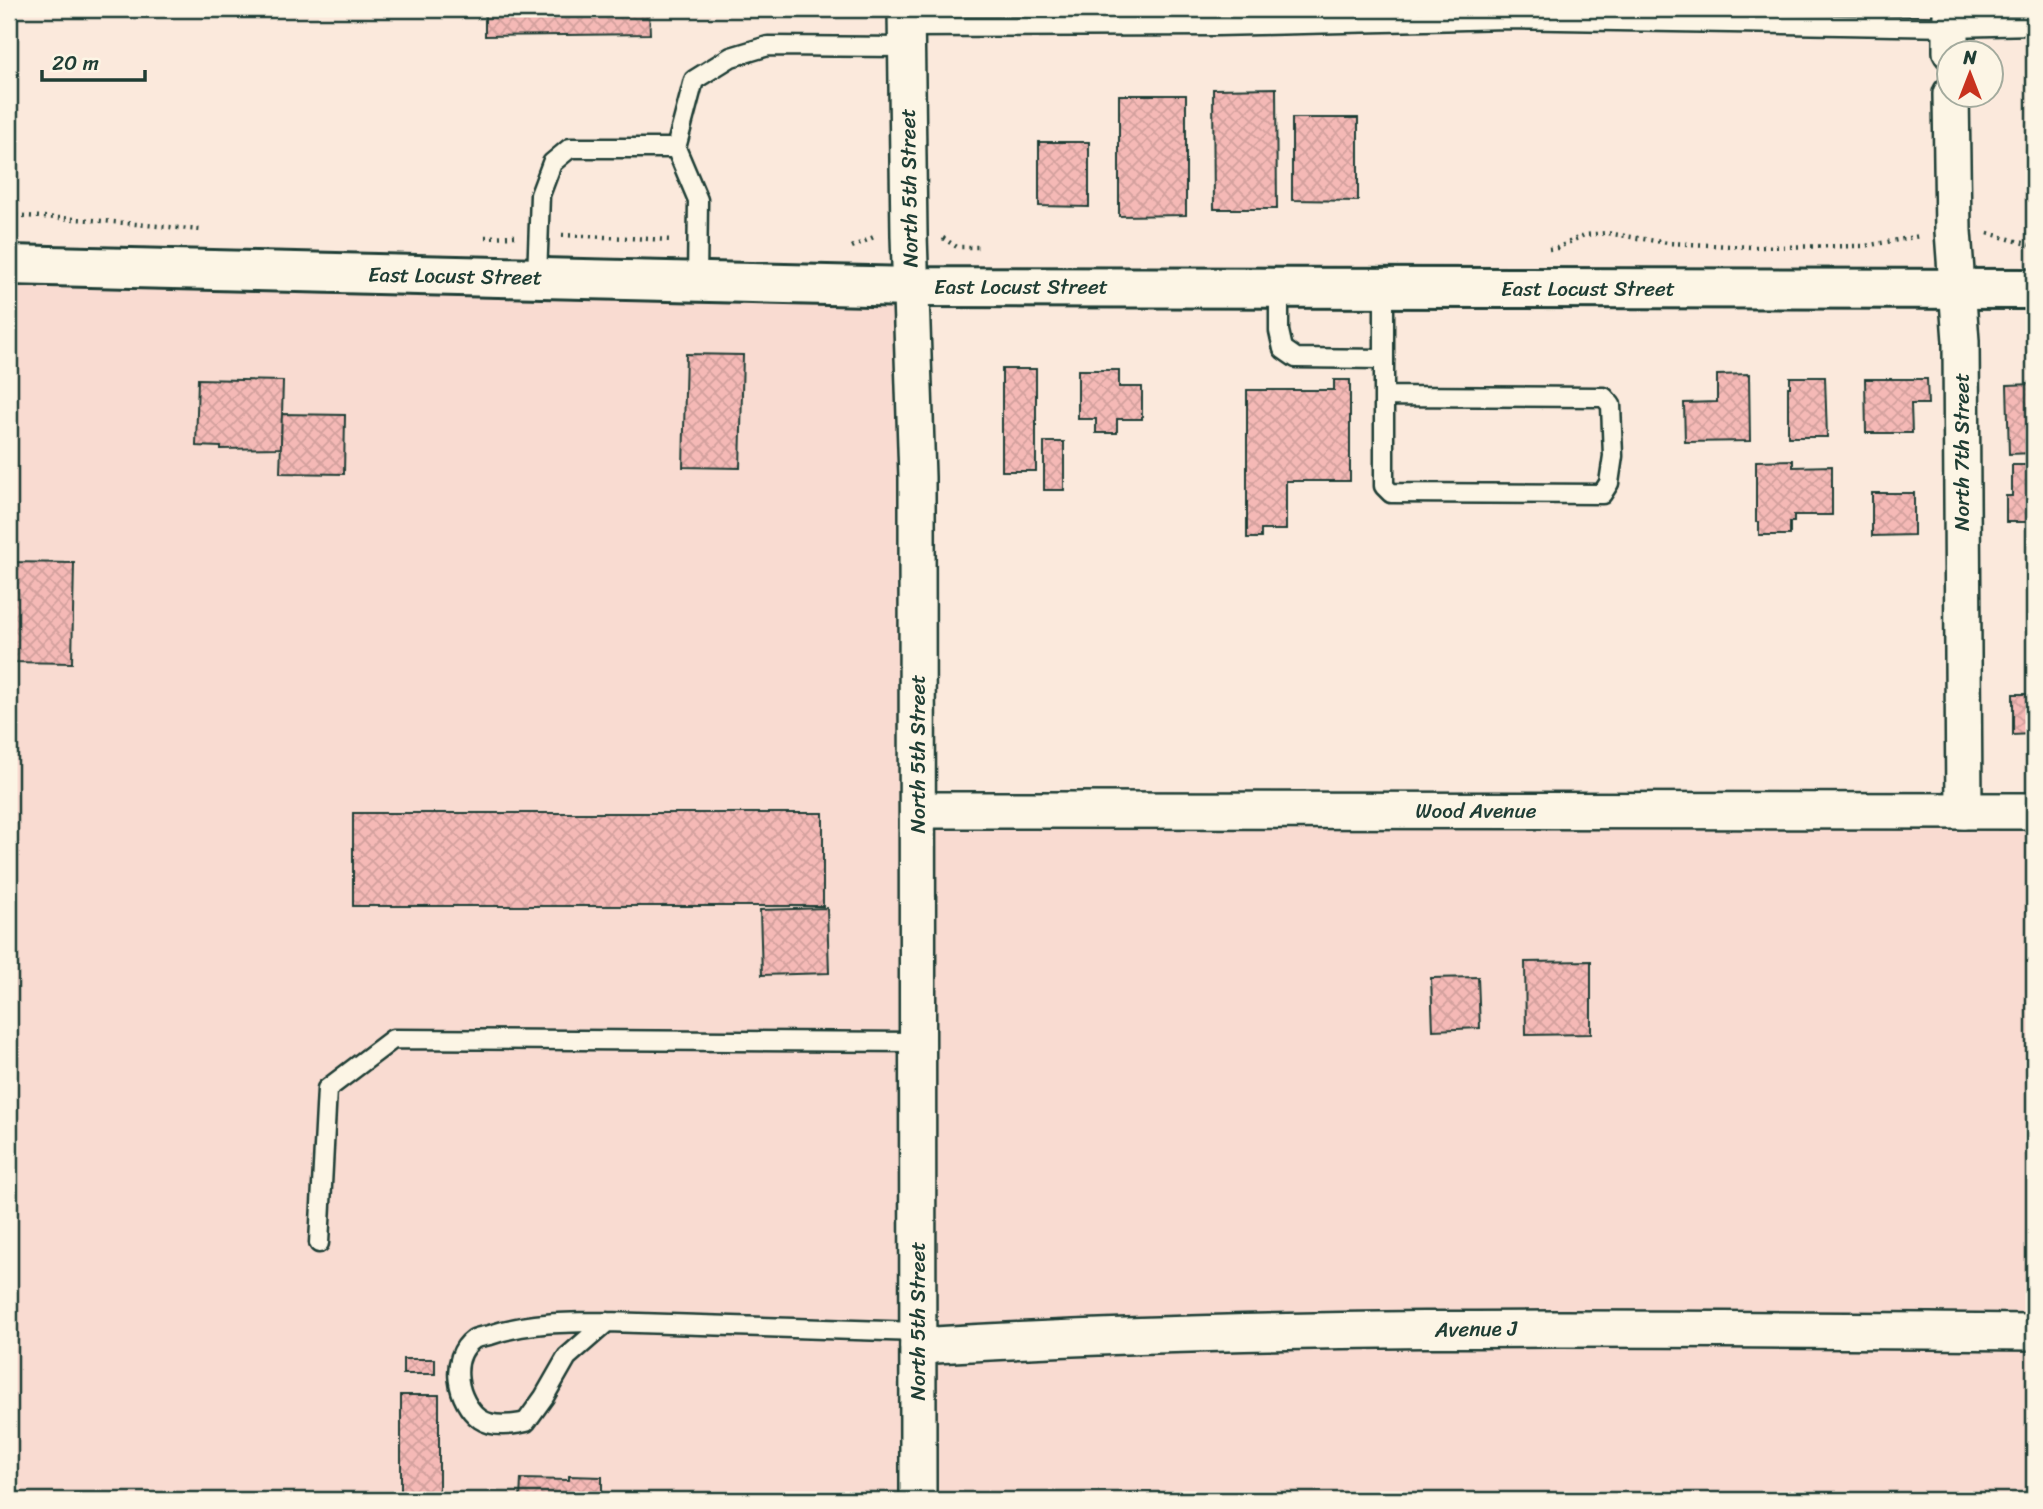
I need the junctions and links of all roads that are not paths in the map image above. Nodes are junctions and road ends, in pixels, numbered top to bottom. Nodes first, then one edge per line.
1 (2034, 25) edge
2 (906, 28) edge
3 (1951, 29) edge
4 (1951, 108) edge
5 (677, 148) junction
6 (9, 265) edge
7 (537, 278) junction
8 (697, 282) junction
9 (911, 287) junction
10 (1279, 289) junction
11 (1384, 289) junction
12 (1957, 289) junction
13 (2034, 289) edge
14 (1384, 359) junction
15 (1384, 396) junction
16 (918, 810) junction
17 (1964, 811) junction
18 (2034, 811) edge
19 (918, 1042) junction
20 (319, 1243) dead end
21 (607, 1322) junction
22 (2034, 1332) edge
23 (918, 1339) junction
24 (918, 1500) edge

1 - 3 lane
2 - 3 lane
2 - 5 lane
2 - 9 street, North 5th Street
4 - 12 street, North 7th Street
5 - 7 lane
5 - 8 lane
6 - 7 main road, East Locust Street
7 - 8 main road, East Locust Street
8 - 9 main road, East Locust Street
9 - 10 main road, East Locust Street
9 - 16 street, North 5th Street
10 - 11 main road, East Locust Street
10 - 14 lane
11 - 12 main road, East Locust Street
11 - 14 lane
12 - 13 main road, East Locust Street
12 - 17 street, North 7th Street
14 - 15 lane
15 - 15 lane
16 - 17 street, Wood Avenue
16 - 19 street, North 5th Street
17 - 18 street, Wood Avenue
19 - 20 lane
19 - 23 street, North 5th Street
21 - 21 lane
21 - 23 lane
22 - 23 street, Avenue J
23 - 24 street, North 5th Street

